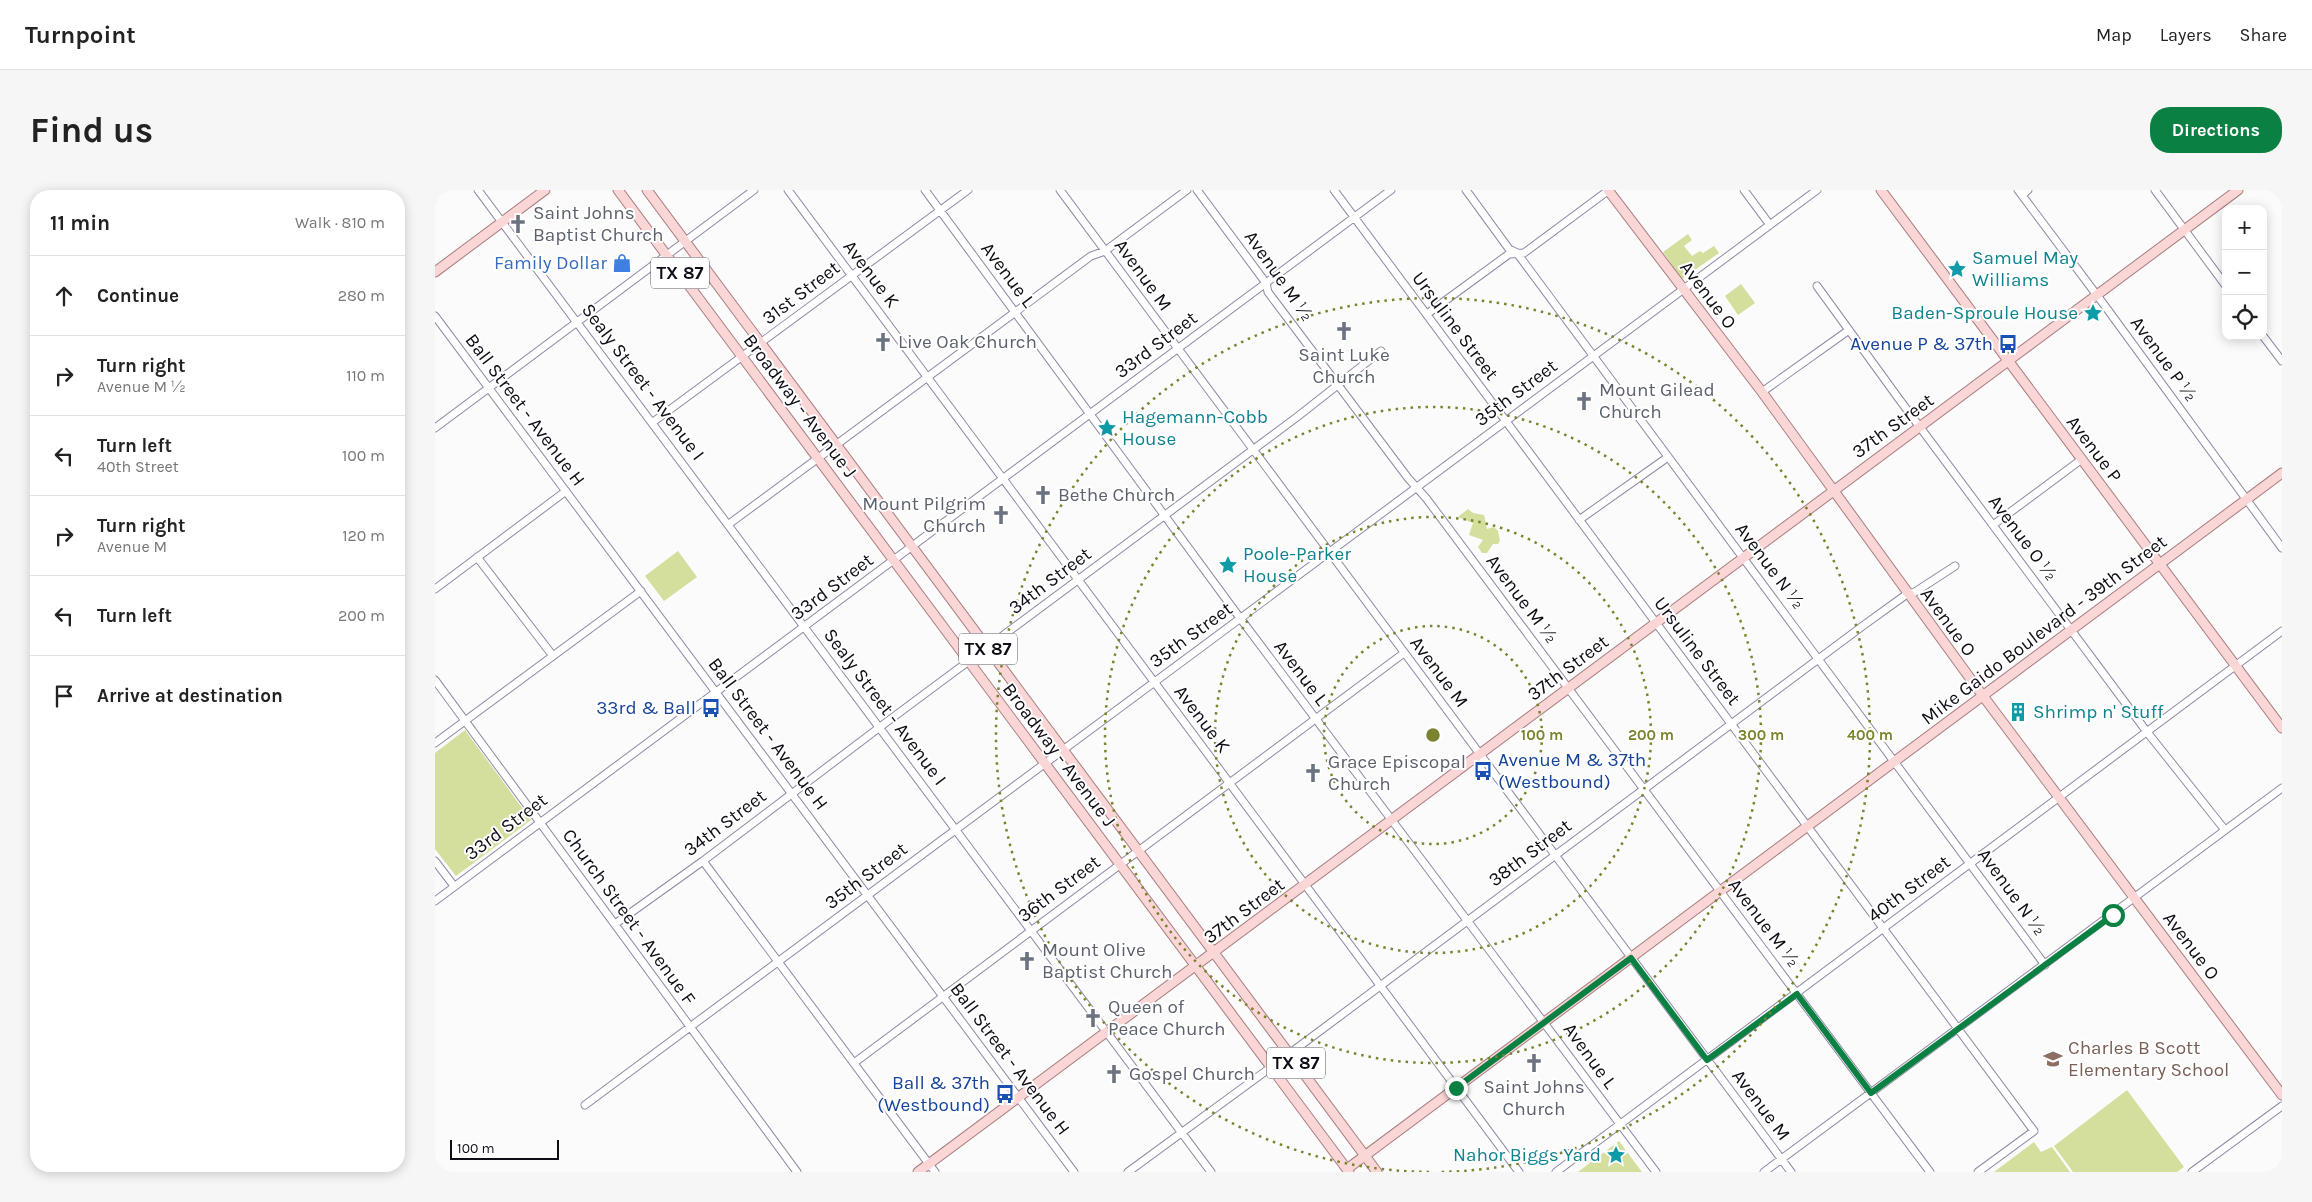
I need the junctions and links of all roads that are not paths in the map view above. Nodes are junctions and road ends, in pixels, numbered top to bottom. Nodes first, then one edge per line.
1 (478, 190) edge
2 (545, 190) edge
3 (618, 190) edge
4 (647, 190) edge
5 (755, 190) edge
6 (788, 190) edge
7 (925, 190) edge
8 (967, 190) edge
9 (1061, 190) edge
10 (1187, 190) edge
11 (1197, 190) edge
12 (1334, 190) edge
13 (1391, 190) edge
14 (1466, 190) edge
15 (1609, 190) edge
16 (1744, 190) edge
17 (1817, 190) edge
18 (1881, 190) edge
19 (2155, 190) edge
20 (2238, 190) edge
21 (2023, 192) edge
22 (940, 210) junction
23 (1354, 217) junction
24 (502, 222) junction
25 (1770, 225) junction
26 (2185, 230) junction
27 (685, 242) junction
28 (1105, 251) junction
29 (1517, 253) junction
30 (667, 255) junction
31 (435, 272) edge
32 (851, 276) junction
33 (2222, 281) edge
34 (1266, 283) junction
35 (1817, 286) dead end
36 (1683, 289) junction
37 (2098, 296) junction
38 (1015, 312) junction
39 (1427, 314) junction
40 (435, 316) edge
41 (578, 321) junction
42 (1849, 330) junction
43 (2266, 340) edge
44 (761, 344) junction
45 (1178, 349) junction
46 (1381, 350) dead end
47 (743, 356) junction
48 (1593, 356) junction
49 (2282, 361) edge
50 (2008, 362) junction
51 (927, 377) junction
52 (1339, 386) junction
53 (489, 388) junction
54 (1762, 392) junction
55 (1090, 414) junction
56 (1506, 421) junction
57 (653, 422) junction
58 (1920, 427) junction
59 (435, 428) edge
60 (837, 446) junction
61 (1252, 450) junction
62 (1668, 457) junction
63 (819, 459) junction
64 (2081, 459) junction
65 (2282, 473) edge
66 (1003, 479) junction
67 (1418, 486) junction
68 (566, 491) junction
69 (1833, 492) junction
70 (2247, 500) junction
71 (1165, 515) junction
72 (1579, 520) junction
73 (729, 524) junction
74 (1993, 525) junction
75 (912, 547) junction
76 (2282, 548) edge
77 (1329, 552) junction
78 (477, 557) junction
79 (1743, 557) junction
80 (894, 561) junction
81 (2160, 564) junction
82 (1955, 566) dead end
83 (1078, 580) junction
84 (435, 589) edge
85 (641, 591) junction
86 (1907, 594) junction
87 (1240, 618) junction
88 (1656, 623) junction
89 (805, 627) junction
90 (2072, 630) junction
91 (2282, 632) edge
92 (987, 648) junction
93 (1404, 653) junction
94 (553, 656) junction
95 (1819, 658) junction
96 (969, 661) junction
97 (2235, 666) junction
98 (435, 680) edge
99 (1154, 682) junction
100 (1569, 688) junction
101 (717, 692) junction
102 (1983, 696) junction
103 (1315, 717) junction
104 (465, 721) junction
105 (1731, 724) junction
106 (880, 727) junction
107 (2282, 728) edge
108 (2147, 732) junction
109 (435, 744) edge
110 (1063, 750) junction
111 (1480, 754) junction
112 (1895, 762) junction
113 (1045, 763) junction
114 (1229, 783) junction
115 (2282, 788) edge
116 (1644, 789) junction
117 (792, 793) junction
118 (2059, 797) junction
119 (1392, 819) junction
120 (541, 822) junction
121 (1807, 826) junction
122 (956, 829) junction
123 (2225, 830) junction
124 (1137, 850) junction
125 (1555, 855) junction
126 (703, 860) junction
127 (435, 861) edge
128 (1971, 863) junction
129 (1120, 864) junction
130 (1305, 885) junction
131 (454, 886) junction
132 (1720, 891) junction
133 (868, 895) junction
134 (2135, 898) junction
135 (435, 901) edge
136 (1468, 920) junction
137 (615, 924) junction
138 (1883, 929) junction
139 (1031, 930) junction
140 (1214, 954) junction
141 (1631, 958) junction
142 (778, 962) junction
143 (2045, 965) junction
144 (1196, 967) junction
145 (1380, 986) junction
146 (1797, 994) junction
147 (943, 995) junction
148 (1545, 1022) junction
149 (689, 1028) junction
150 (1958, 1029) junction
151 (1107, 1032) junction
152 (1289, 1054) junction
153 (1707, 1060) junction
154 (854, 1063) junction
155 (1271, 1068) junction
156 (1456, 1088) junction
157 (1871, 1093) junction
158 (2282, 1095) edge
159 (1020, 1098) junction
160 (585, 1105) dead end
161 (2282, 1106) edge
162 (1620, 1124) junction
163 (1181, 1132) junction
164 (1365, 1156) junction
165 (1782, 1159) junction
166 (929, 1164) junction
167 (1346, 1171) edge
168 (2197, 1171) edge
169 (797, 1172) edge
170 (918, 1172) edge
171 (935, 1172) edge
172 (1074, 1172) edge
173 (1128, 1172) edge
174 (1211, 1172) edge
175 (1377, 1172) edge
176 (1519, 1172) edge
177 (1556, 1172) edge
178 (1656, 1172) edge
179 (1764, 1172) edge
180 (1791, 1172) edge
181 (1930, 1172) edge
182 (1978, 1172) edge

1 - 24 street, Sealy Street - Avenue I
2 - 24 main road
3 - 30 main road, Broadway - Avenue J / TX 87
4 - 27 main road, Broadway - Avenue J / TX 87
5 - 27 street
6 - 32 street, Avenue K
7 - 22 street, Avenue L
8 - 22 street, 31st Street
9 - 28 street, Avenue M
10 - 28 street
11 - 34 street, Avenue M ½
12 - 23 street, Ursuline Street
13 - 23 street, 33rd Street
14 - 29 street, Avenue N ½
15 - 29 street
15 - 36 main road, Avenue O
16 - 25 street
17 - 25 street, 35th Street
18 - 50 main road, Avenue P
19 - 26 street
20 - 26 main road, 37th Street
21 - 37 street, Avenue P ½
22 - 32 street, 31st Street
22 - 38 street, Avenue L
23 - 34 street, 33rd Street
23 - 39 street, Ursuline Street
24 - 31 main road
24 - 41 street, Sealy Street - Avenue I
25 - 36 street, 35th Street
26 - 33 street
26 - 37 main road, 37th Street
27 - 30 street
27 - 44 main road, Broadway - Avenue J / TX 87
28 - 38 street
28 - 45 street, Avenue M
29 - 39 street
29 - 48 street, Avenue N ½
30 - 41 street
30 - 47 main road, Broadway - Avenue J / TX 87
32 - 44 street, 31st Street
32 - 51 street, Avenue K
34 - 45 street, 33rd Street
34 - 52 street, Avenue M ½
35 - 42 street, Avenue O ½
36 - 48 street, 35th Street
36 - 54 main road, Avenue O
37 - 50 main road, 37th Street
37 - 70 street, Avenue P ½
38 - 51 street
38 - 55 street, Avenue L
39 - 56 street, Ursuline Street
40 - 53 street, Ball Street - Avenue H
41 - 53 street
41 - 57 street, Sealy Street - Avenue I
42 - 54 street
42 - 58 street, Avenue O ½
43 - 49 street
44 - 47 street, 31st Street
44 - 60 main road, Broadway - Avenue J / TX 87
45 - 55 street, 33rd Street
45 - 61 street, Avenue M
46 - 52 street, 34th Street
47 - 57 street, 31st Street
47 - 63 main road, Broadway - Avenue J / TX 87
48 - 56 street, 35th Street
48 - 62 street, Avenue N ½
50 - 58 main road, 37th Street
50 - 64 main road, Avenue P
51 - 60 street
51 - 66 street, Avenue K
52 - 61 street, 34th Street
52 - 67 street, Avenue M ½
53 - 59 street
53 - 68 street, Ball Street - Avenue H
54 - 69 main road, Avenue O
55 - 66 street, 33rd Street
55 - 71 street, Avenue L
56 - 67 street, 35th Street
56 - 72 street, Ursuline Street
57 - 73 street, Sealy Street - Avenue I
58 - 69 main road, 37th Street
58 - 74 street, Avenue O ½
60 - 63 street
60 - 75 main road, Broadway - Avenue J / TX 87
61 - 71 street, 34th Street
61 - 77 street, Avenue M
62 - 72 street
62 - 79 street, Avenue N ½
63 - 73 street
63 - 80 main road, Broadway - Avenue J / TX 87
64 - 74 street
64 - 81 main road, Avenue P
65 - 70 main road, Mike Gaido Boulevard - 39th Street
66 - 75 street, 33rd Street
66 - 83 street, Avenue K
67 - 77 street, 35th Street
67 - 100 street, Avenue M ½
68 - 78 street
68 - 85 street, Ball Street - Avenue H
69 - 79 main road, 37th Street
69 - 86 main road, Avenue O
70 - 76 street, Avenue P ½
70 - 81 main road, Mike Gaido Boulevard - 39th Street
71 - 83 street, 34th Street
71 - 87 street, Avenue L
72 - 88 street, Ursuline Street
73 - 89 street, Sealy Street - Avenue I
74 - 90 street, Avenue O ½
75 - 80 street, 33rd Street
75 - 92 main road, Broadway - Avenue J / TX 87
77 - 87 street, 35th Street
77 - 93 street, Avenue M
78 - 84 street
78 - 94 street
79 - 88 main road, 37th Street
79 - 95 street, Avenue N ½
80 - 89 street, 33rd Street
80 - 96 main road, Broadway - Avenue J / TX 87
81 - 90 main road, Mike Gaido Boulevard - 39th Street
81 - 97 main road, Avenue P
82 - 86 street, 38th Street
83 - 92 street, 34th Street
83 - 99 street, Avenue K
85 - 94 street
85 - 101 street, Ball Street - Avenue H
86 - 95 street, 38th Street
86 - 102 main road, Avenue O
87 - 99 street, 35th Street
87 - 103 street, Avenue L
88 - 100 main road, 37th Street
88 - 105 street, Ursuline Street
89 - 101 street, 33rd Street
89 - 106 street, Sealy Street - Avenue I
90 - 102 main road, Mike Gaido Boulevard - 39th Street
90 - 108 street, Avenue O ½
91 - 97 street, 40th Street
92 - 96 street, 34th Street
92 - 110 main road, Broadway - Avenue J / TX 87
93 - 103 street, 36th Street
93 - 111 street, Avenue M
94 - 104 street
95 - 105 street, 38th Street
95 - 112 street, Avenue N ½
96 - 106 street, 34th Street
96 - 113 main road, Broadway - Avenue J / TX 87
97 - 107 main road, Avenue P
97 - 108 street, 40th Street
98 - 104 street, Church Street - Avenue F
99 - 110 street, 35th Street
99 - 114 street, Avenue K
100 - 111 main road, 37th Street
100 - 116 street, Avenue M ½
101 - 117 street, Ball Street - Avenue H
101 - 120 street, 33rd Street
102 - 112 main road, Mike Gaido Boulevard - 39th Street
102 - 118 main road, Avenue O
103 - 114 street, 36th Street
103 - 119 street, Avenue L
104 - 109 street
104 - 120 street, Church Street - Avenue F
105 - 116 street, 38th Street
105 - 121 street, Ursuline Street
106 - 117 street, 34th Street
106 - 122 street, Sealy Street - Avenue I
108 - 118 street, 40th Street
108 - 123 street, Avenue O ½
110 - 113 street, 35th Street
110 - 124 main road, Broadway - Avenue J / TX 87
111 - 119 main road, 37th Street
111 - 125 street, Avenue M
112 - 121 main road, Mike Gaido Boulevard - 39th Street
112 - 128 street, Avenue N ½
113 - 122 street, 35th Street
113 - 129 main road, Broadway - Avenue J / TX 87
114 - 124 street, 36th Street
114 - 130 street, Avenue K
115 - 123 street
116 - 125 street, 38th Street
116 - 132 street, Avenue M ½
117 - 126 street, 34th Street
117 - 133 street, Ball Street - Avenue H
118 - 128 street, 40th Street
118 - 134 main road, Avenue O
119 - 130 main road, 37th Street
119 - 136 street, Avenue L
120 - 131 street, 33rd Street
120 - 137 street, Church Street - Avenue F
121 - 132 main road, Mike Gaido Boulevard - 39th Street
121 - 138 street, Ursuline Street
122 - 133 street, 35th Street
122 - 139 street, Sealy Street - Avenue I
123 - 134 street
124 - 129 street, 36th Street
124 - 140 main road, Broadway - Avenue J / TX 87
125 - 136 street, 38th Street
125 - 141 street, Avenue M
126 - 137 street, 34th Street
126 - 142 street
127 - 131 street
128 - 138 street, 40th Street
128 - 143 street, Avenue N ½
129 - 139 street, 36th Street
129 - 144 main road, Broadway - Avenue J / TX 87
130 - 140 main road, 37th Street
130 - 145 street, Avenue K
131 - 135 street, 33rd Street
132 - 141 main road, Mike Gaido Boulevard - 39th Street
132 - 146 street, Avenue M ½
133 - 142 street, 35th Street
133 - 147 street, Ball Street - Avenue H
134 - 143 street
134 - 158 main road, Avenue O
136 - 145 street, 38th Street
136 - 148 street, Avenue L
137 - 149 street, Church Street - Avenue F
138 - 146 street, 40th Street
138 - 150 street, Ursuline Street
139 - 147 street, 36th Street
139 - 151 street, Sealy Street - Avenue I
140 - 144 main road, 37th Street
140 - 152 main road, Broadway - Avenue J / TX 87
141 - 148 main road, Mike Gaido Boulevard - 39th Street
141 - 153 street, Avenue M
142 - 149 street, 35th Street
142 - 154 street
143 - 150 street
144 - 151 main road, 37th Street
144 - 155 main road, Broadway - Avenue J / TX 87
145 - 152 street, 38th Street
145 - 156 street, Avenue K
146 - 153 street, 40th Street
146 - 157 street, Avenue M ½
147 - 154 street, 36th Street
147 - 159 street, Ball Street - Avenue H
148 - 156 main road, Mike Gaido Boulevard - 39th Street
148 - 162 street, Avenue L
149 - 160 street, 35th Street
149 - 169 street, Church Street - Avenue F
150 - 157 street
150 - 182 street, Ursuline Street
151 - 159 main road, 37th Street
151 - 163 street, Sealy Street - Avenue I
152 - 155 street, 38th Street
152 - 164 main road, Broadway - Avenue J / TX 87
153 - 162 street, 40th Street
153 - 165 street, Avenue M
154 - 166 street
155 - 163 street, 38th Street
155 - 167 main road, Broadway - Avenue J / TX 87
156 - 164 main road, Mike Gaido Boulevard - 39th Street
156 - 176 street, Avenue K
157 - 165 street
157 - 181 street, Avenue M ½
159 - 166 main road, 37th Street
159 - 172 street, Ball Street - Avenue H
161 - 168 street
162 - 177 street, 40th Street
162 - 178 street, Avenue L
163 - 173 street, 38th Street
163 - 174 street, Sealy Street - Avenue I
164 - 167 main road, Mike Gaido Boulevard - 39th Street
164 - 175 main road, Broadway - Avenue J / TX 87
165 - 179 street
165 - 180 street, Avenue M
166 - 170 main road, 37th Street
166 - 171 street

